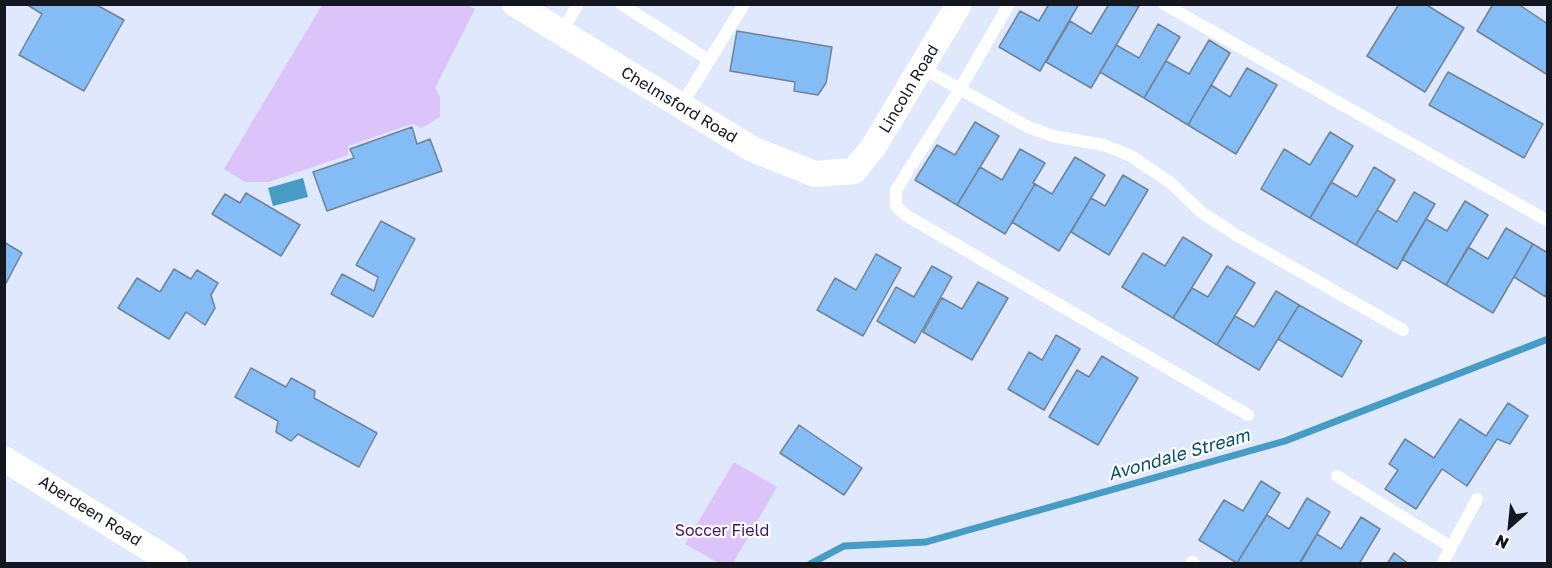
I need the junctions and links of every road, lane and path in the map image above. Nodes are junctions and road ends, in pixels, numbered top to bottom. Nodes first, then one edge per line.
1 (515, 4) edge
2 (578, 4) edge
3 (621, 4) edge
4 (744, 4) edge
5 (959, 4) edge
6 (1009, 4) edge
7 (1164, 4) edge
8 (561, 33) junction
9 (709, 60) junction
10 (922, 68) junction
11 (960, 89) junction
12 (681, 106) junction
13 (854, 171) joint
14 (1548, 221) edge
15 (1403, 330) dead end
16 (1248, 415) dead end
17 (4, 459) edge
18 (1337, 476) dead end
19 (1477, 499) dead end
20 (1451, 547) junction
21 (175, 564) edge
22 (1442, 564) edge

1 - 8 street, Chelmsford Road
2 - 8 lane
3 - 9 lane
4 - 9 lane
5 - 10 street, Lincoln Road
6 - 11 lane
7 - 14 lane
8 - 12 street, Chelmsford Road
9 - 12 lane
10 - 11 lane
10 - 13 street, Lincoln Road
11 - 15 lane
11 - 16 lane
12 - 13 street, Chelmsford Road
17 - 21 street, Aberdeen Road
18 - 20 lane
19 - 20 lane
20 - 22 lane

